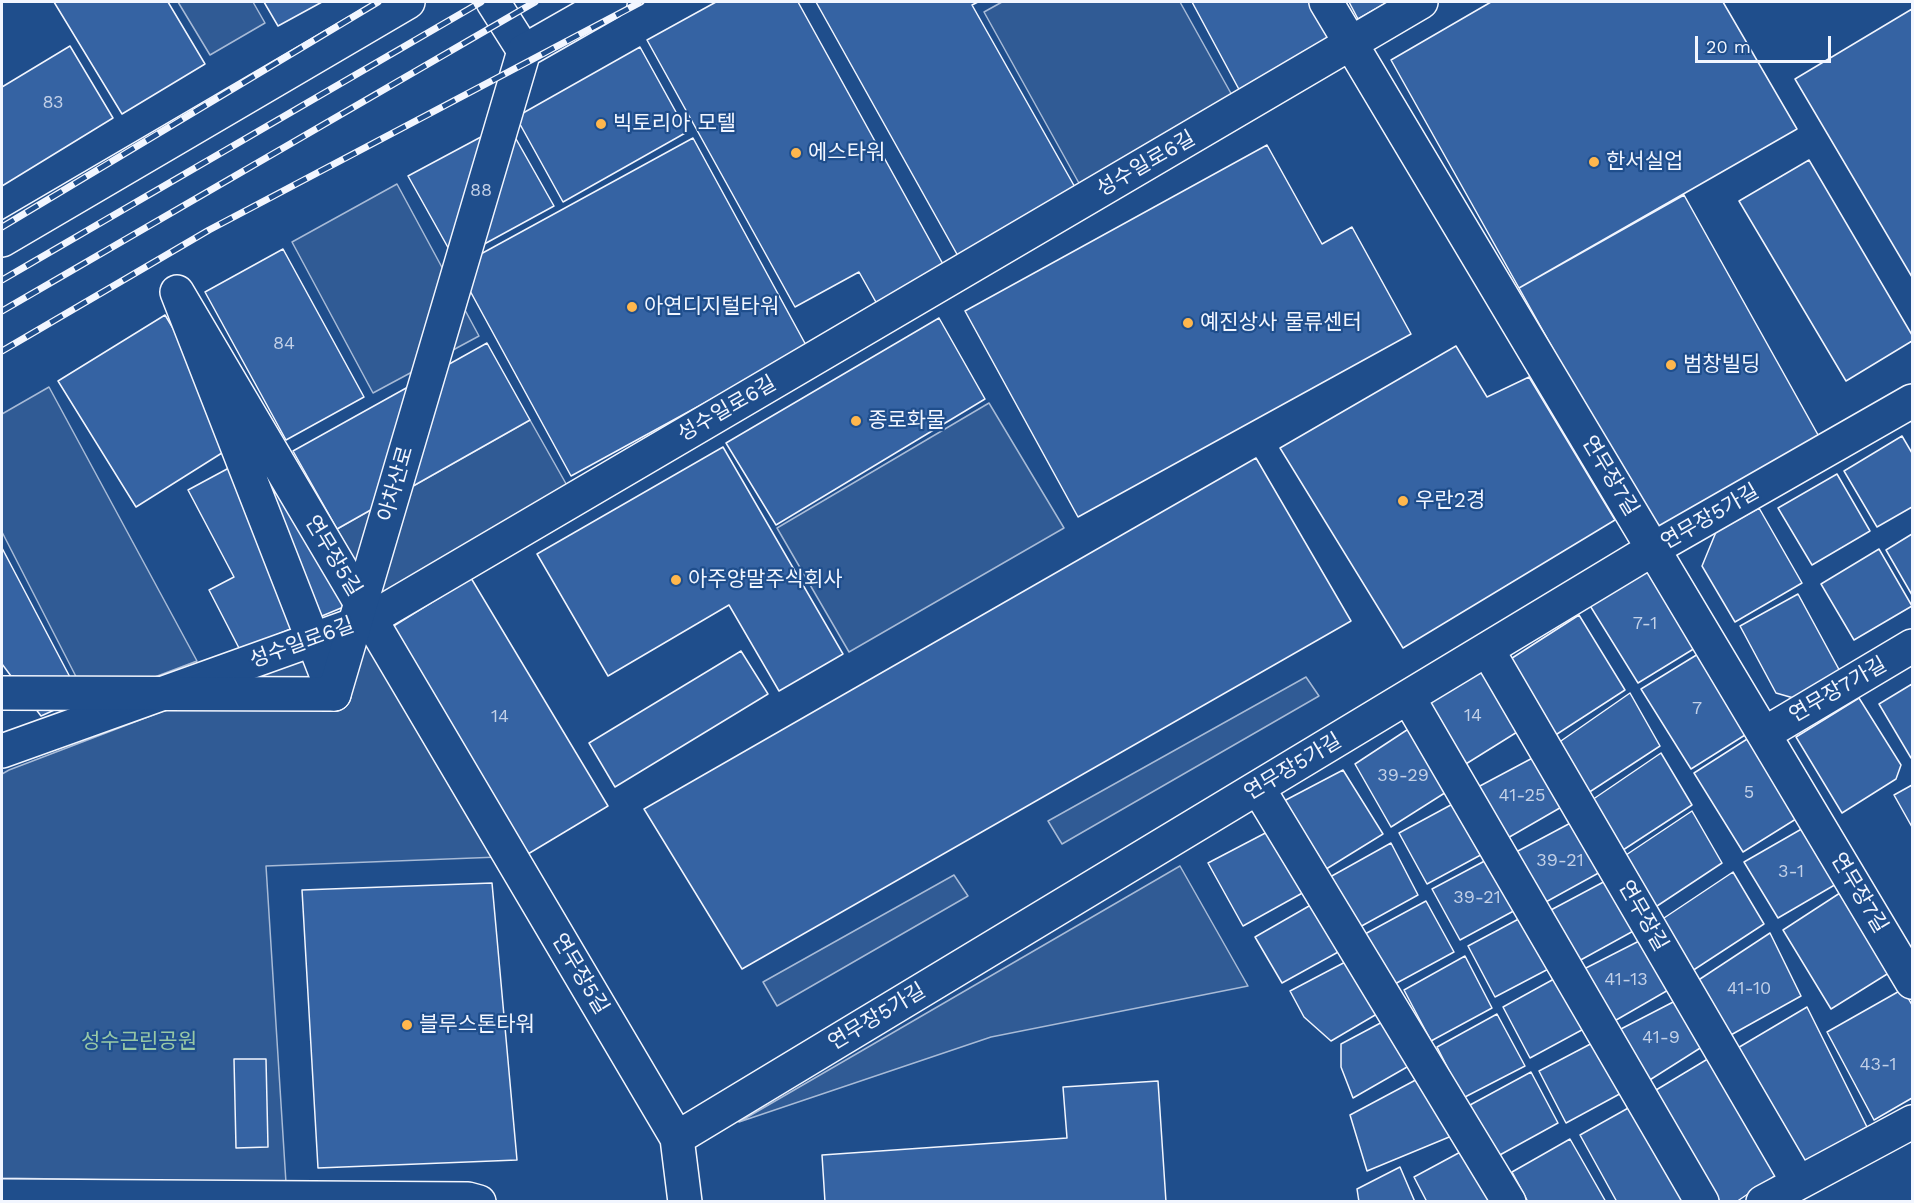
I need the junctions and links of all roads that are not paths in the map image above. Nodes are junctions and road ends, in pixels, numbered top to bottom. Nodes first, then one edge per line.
1 (408, 2) edge
2 (493, 2) edge
3 (610, 2) edge
4 (1326, 2) edge
5 (1421, 2) edge
6 (1351, 44) junction
7 (524, 51) junction
8 (2, 240) edge
9 (1912, 401) edge
10 (1653, 549) junction
11 (370, 619) junction
12 (1912, 646) edge
13 (1487, 649) junction
14 (2, 693) edge
15 (334, 694) junction
16 (1408, 697) junction
17 (1764, 734) junction
18 (2, 751) edge
19 (1258, 788) junction
20 (1912, 982) edge
21 (1912, 1122) edge
22 (677, 1137) junction
23 (1798, 1182) junction
24 (2, 1196) edge
25 (478, 1202) edge
26 (685, 1202) edge
27 (1509, 1202) edge
28 (1702, 1202) edge
29 (1763, 1202) edge

1 - 8 street
2 - 7 street
3 - 7 street
4 - 6 street, 연무장7길
5 - 6 street, 성수일로6길
6 - 10 street, 연무장7길
6 - 11 street, 성수일로6길
7 - 15 street, 아차산로
9 - 10 street, 연무장5가길
10 - 13 street, 연무장5가길
10 - 17 street, 연무장7길
11 - 15 street, 연무장5길
11 - 18 street, 성수일로6길
11 - 22 street, 연무장5길
12 - 17 street, 연무장7가길
13 - 16 street, 연무장5가길
13 - 23 street, 연무장길
14 - 15 street
16 - 19 street, 연무장5가길
16 - 28 street
17 - 20 street, 연무장7길
19 - 22 street, 연무장5가길
19 - 27 street
21 - 23 street
22 - 26 street, 연무장5길
23 - 29 street
24 - 25 street

